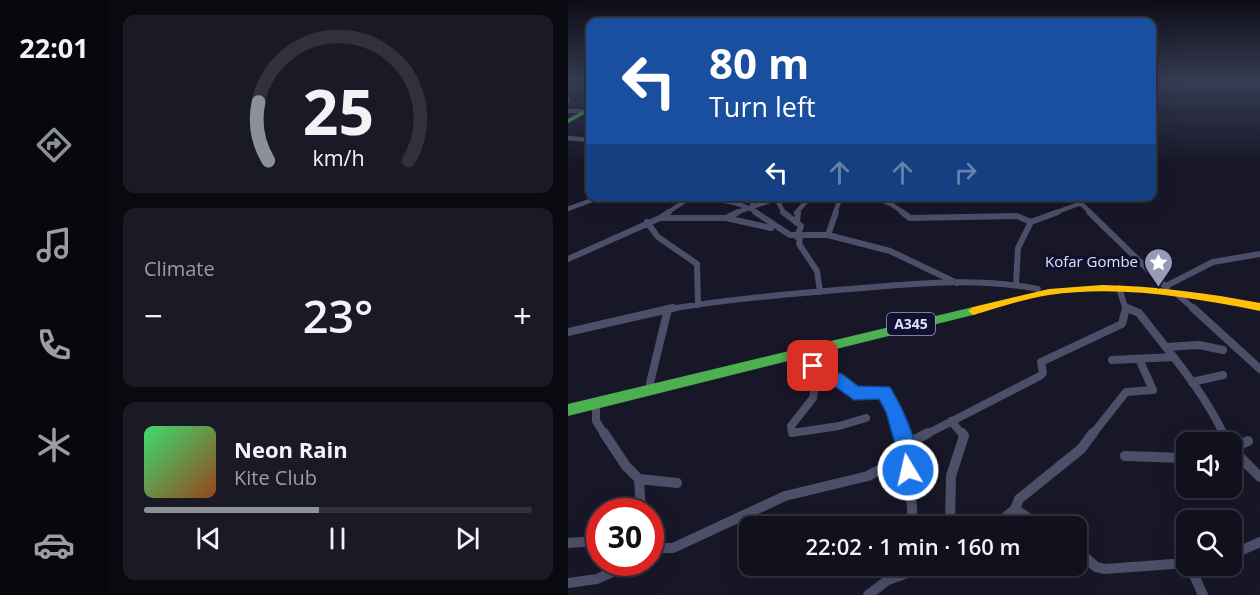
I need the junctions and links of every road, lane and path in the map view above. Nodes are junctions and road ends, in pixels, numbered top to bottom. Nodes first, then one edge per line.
1 (586, 109) edge
2 (586, 110) edge
3 (568, 111) edge
4 (568, 119) edge
5 (568, 138) edge
6 (586, 140) edge
7 (589, 201) edge
8 (686, 201) edge
9 (733, 201) edge
10 (752, 201) edge
11 (766, 201) edge
12 (778, 201) edge
13 (807, 201) edge
14 (839, 201) edge
15 (883, 201) edge
16 (1077, 201) edge
17 (1079, 204) junction
18 (750, 207) junction
19 (568, 209) edge
20 (660, 218) junction
21 (726, 218) junction
22 (647, 222) junction
23 (1030, 222) junction
24 (802, 226) junction
25 (782, 232) junction
26 (828, 235) junction
27 (798, 237) junction
28 (1260, 254) edge
29 (568, 259) edge
30 (959, 284) junction
31 (1016, 284) junction
32 (1119, 288) junction
33 (1169, 288) junction
34 (1038, 290) junction
35 (820, 292) junction
36 (1260, 303) edge
37 (698, 305) junction
38 (1260, 307) edge
39 (1126, 308) junction
40 (668, 309) junction
41 (568, 332) edge
42 (1166, 347) junction
43 (809, 350) junction
44 (1223, 350) dead end
45 (1173, 357) junction
46 (1139, 359) junction
47 (1112, 360) dead end
48 (1260, 369) edge
49 (817, 372) junction
50 (1223, 375) dead end
51 (1192, 382) junction
52 (650, 383) junction
53 (596, 402) junction
54 (568, 404) edge
55 (568, 410) edge
56 (866, 418) dead end
57 (951, 421) junction
58 (1222, 432) edge
59 (1248, 441) dead end
60 (1242, 444) edge
61 (906, 447) junction
62 (1125, 456) dead end
63 (1176, 458) edge
64 (1242, 460) edge
65 (1260, 477) edge
66 (639, 479) junction
67 (677, 483) dead end
68 (640, 498) edge
69 (1015, 509) junction
70 (912, 516) edge
71 (950, 516) edge
72 (1007, 516) edge
73 (1025, 516) edge
74 (586, 542) edge
75 (1260, 542) edge
76 (568, 543) edge
77 (664, 548) edge
78 (1242, 550) edge
79 (1087, 559) edge
80 (1176, 563) edge
81 (604, 576) edge
82 (896, 576) edge
83 (1194, 576) edge
84 (568, 583) edge
85 (868, 595) edge
86 (1203, 595) edge

1 - 3 street
2 - 4 main road
5 - 6 street
7 - 19 street
8 - 20 street
9 - 18 street
10 - 18 street
11 - 18 street
12 - 24 street
13 - 24 street
14 - 26 street
15 - 23 street
16 - 17 street
17 - 23 street
17 - 33 street
18 - 21 street
18 - 25 street
20 - 21 street
20 - 22 street
21 - 25 street
22 - 29 street
22 - 37 street
23 - 31 street
24 - 27 street
25 - 27 street
26 - 27 street
26 - 30 street
27 - 35 street
28 - 33 street
30 - 31 street
30 - 35 street
31 - 34 street
32 - 33 main road, A345
32 - 39 street
32 - 43 main road, A345
33 - 34 main road, A345
33 - 36 main road, A345
33 - 38 main road, A345
33 - 48 street
34 - 52 main road, A345
35 - 37 street
37 - 40 street
39 - 42 street
39 - 57 street
40 - 41 street
40 - 52 street
42 - 44 street
42 - 45 street
43 - 49 street
43 - 53 main road, A345
45 - 46 street
45 - 51 street
46 - 47 street
46 - 69 street
49 - 56 street
49 - 61 street
50 - 51 street
51 - 58 street
52 - 54 main road, A345
53 - 55 main road, A345
53 - 66 street
57 - 61 street
57 - 71 street
59 - 60 street
61 - 70 street
61 - 77 street
62 - 63 street
64 - 65 street
66 - 67 street
66 - 68 street
69 - 72 street
69 - 73 street
74 - 76 street
75 - 78 street
79 - 80 street
81 - 84 street
82 - 85 street
83 - 86 street

